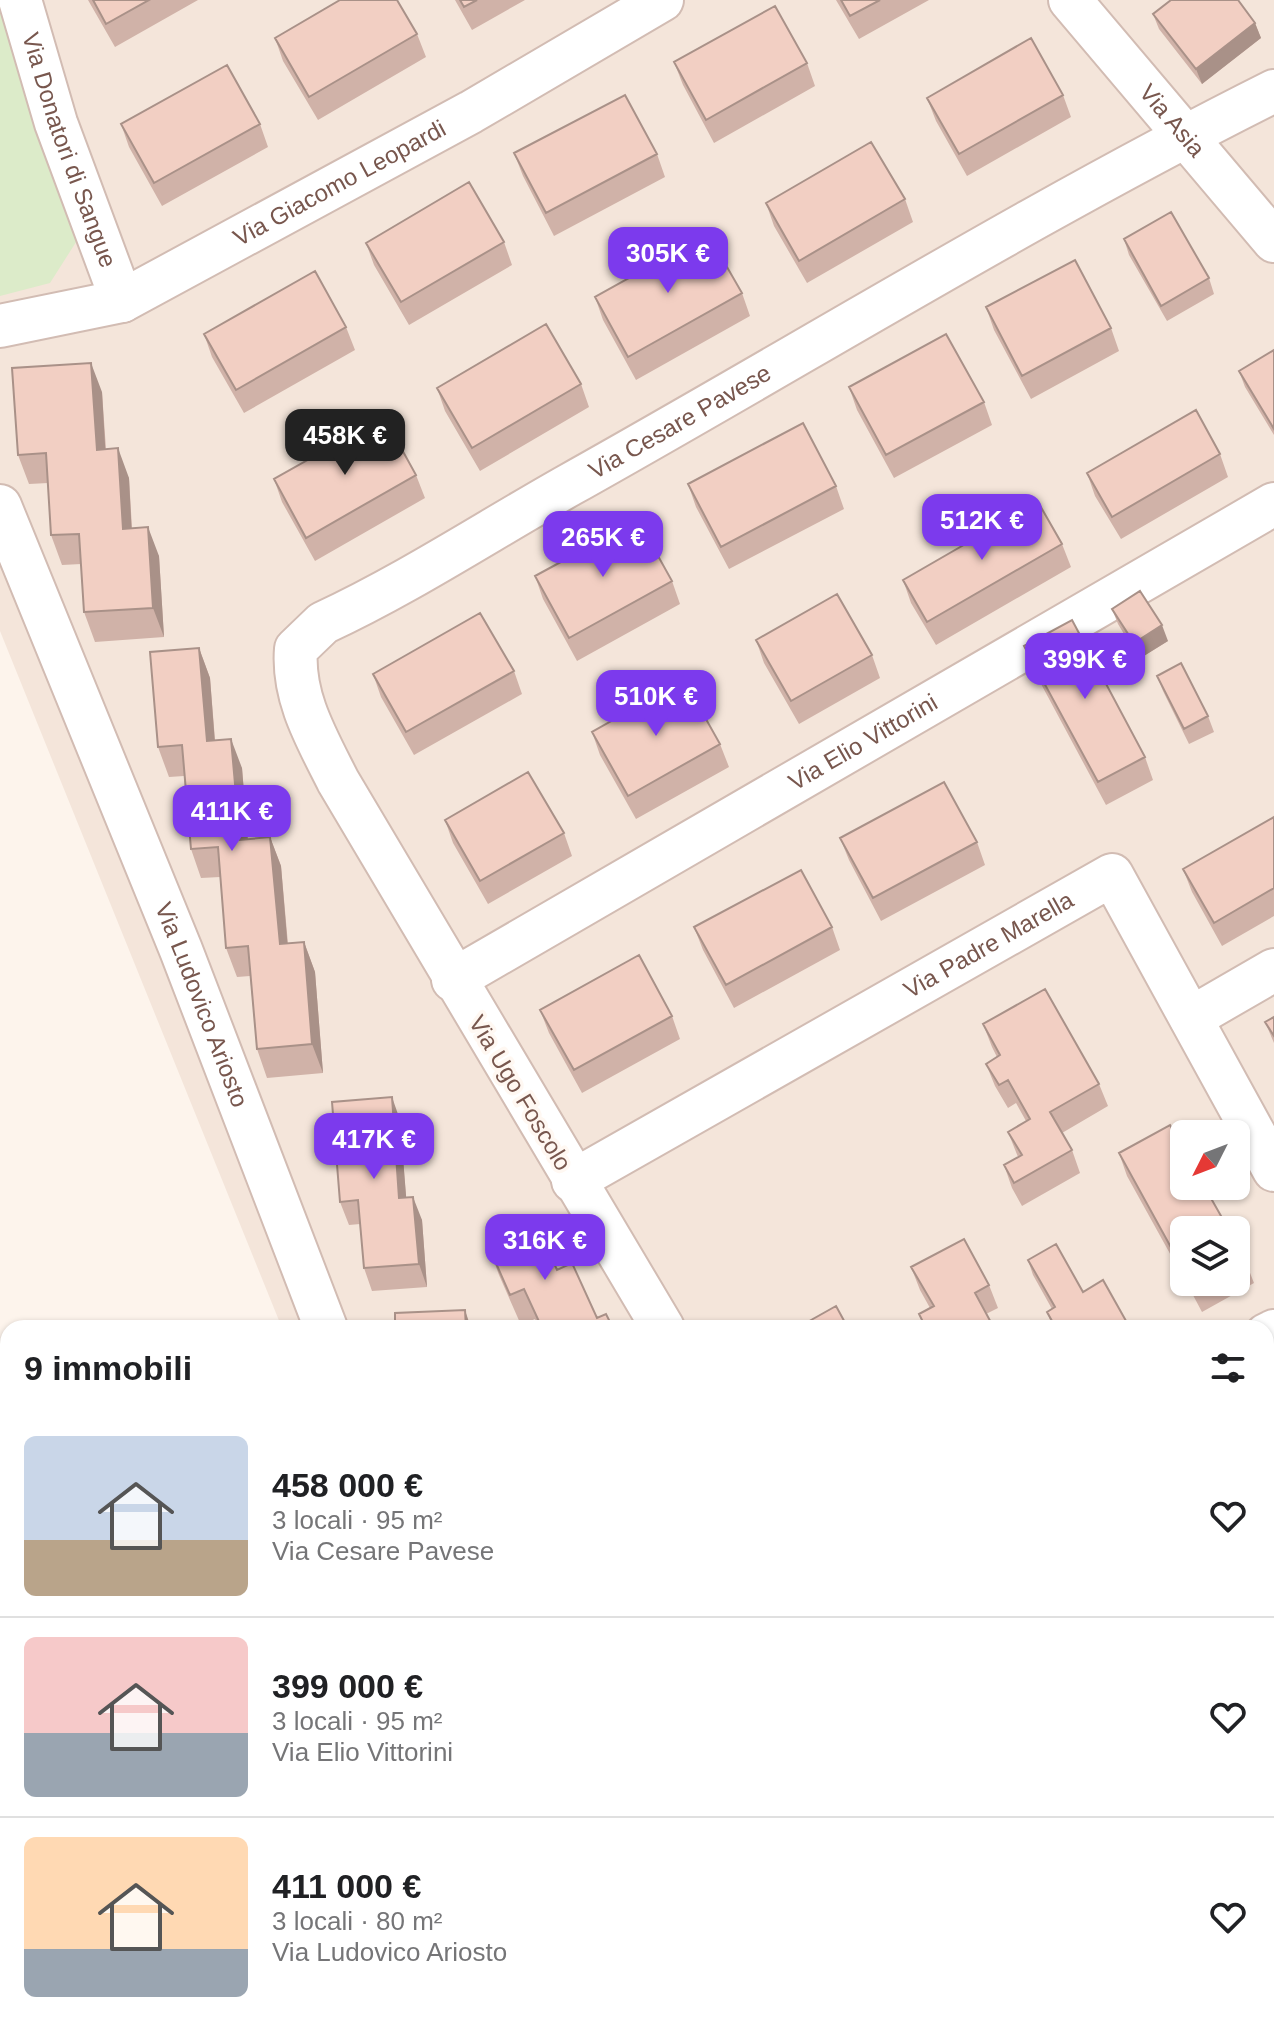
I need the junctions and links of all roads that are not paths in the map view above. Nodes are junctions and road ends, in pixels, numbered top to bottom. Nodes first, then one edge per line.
1 (20, 0) edge
2 (662, 0) edge
3 (1070, 0) edge
4 (1274, 91) edge
5 (1185, 136) junction
6 (1274, 241) edge
7 (122, 301) junction
8 (0, 326) edge
9 (1274, 504) edge
10 (0, 506) edge
11 (1274, 970) edge
12 (453, 980) junction
13 (1191, 1018) junction
14 (1274, 1170) edge
15 (573, 1181) junction
16 (323, 1320) edge
17 (658, 1320) edge

1 - 7 street, Via Donatori di Sangue
2 - 7 street, Via Giacomo Leopardi
3 - 5 street, Via Asia
4 - 5 street, Via Cesare Pavese
5 - 6 street, Via Asia
5 - 12 street, Via Cesare Pavese
7 - 8 street, Via Giacomo Leopardi
9 - 12 street, Via Elio Vittorini
10 - 16 street, Via Ludovico Ariosto
11 - 13 street
12 - 15 street, Via Ugo Foscolo
13 - 14 street, Via Padre Marella
13 - 15 street, Via Padre Marella
15 - 17 street, Via Ugo Foscolo

